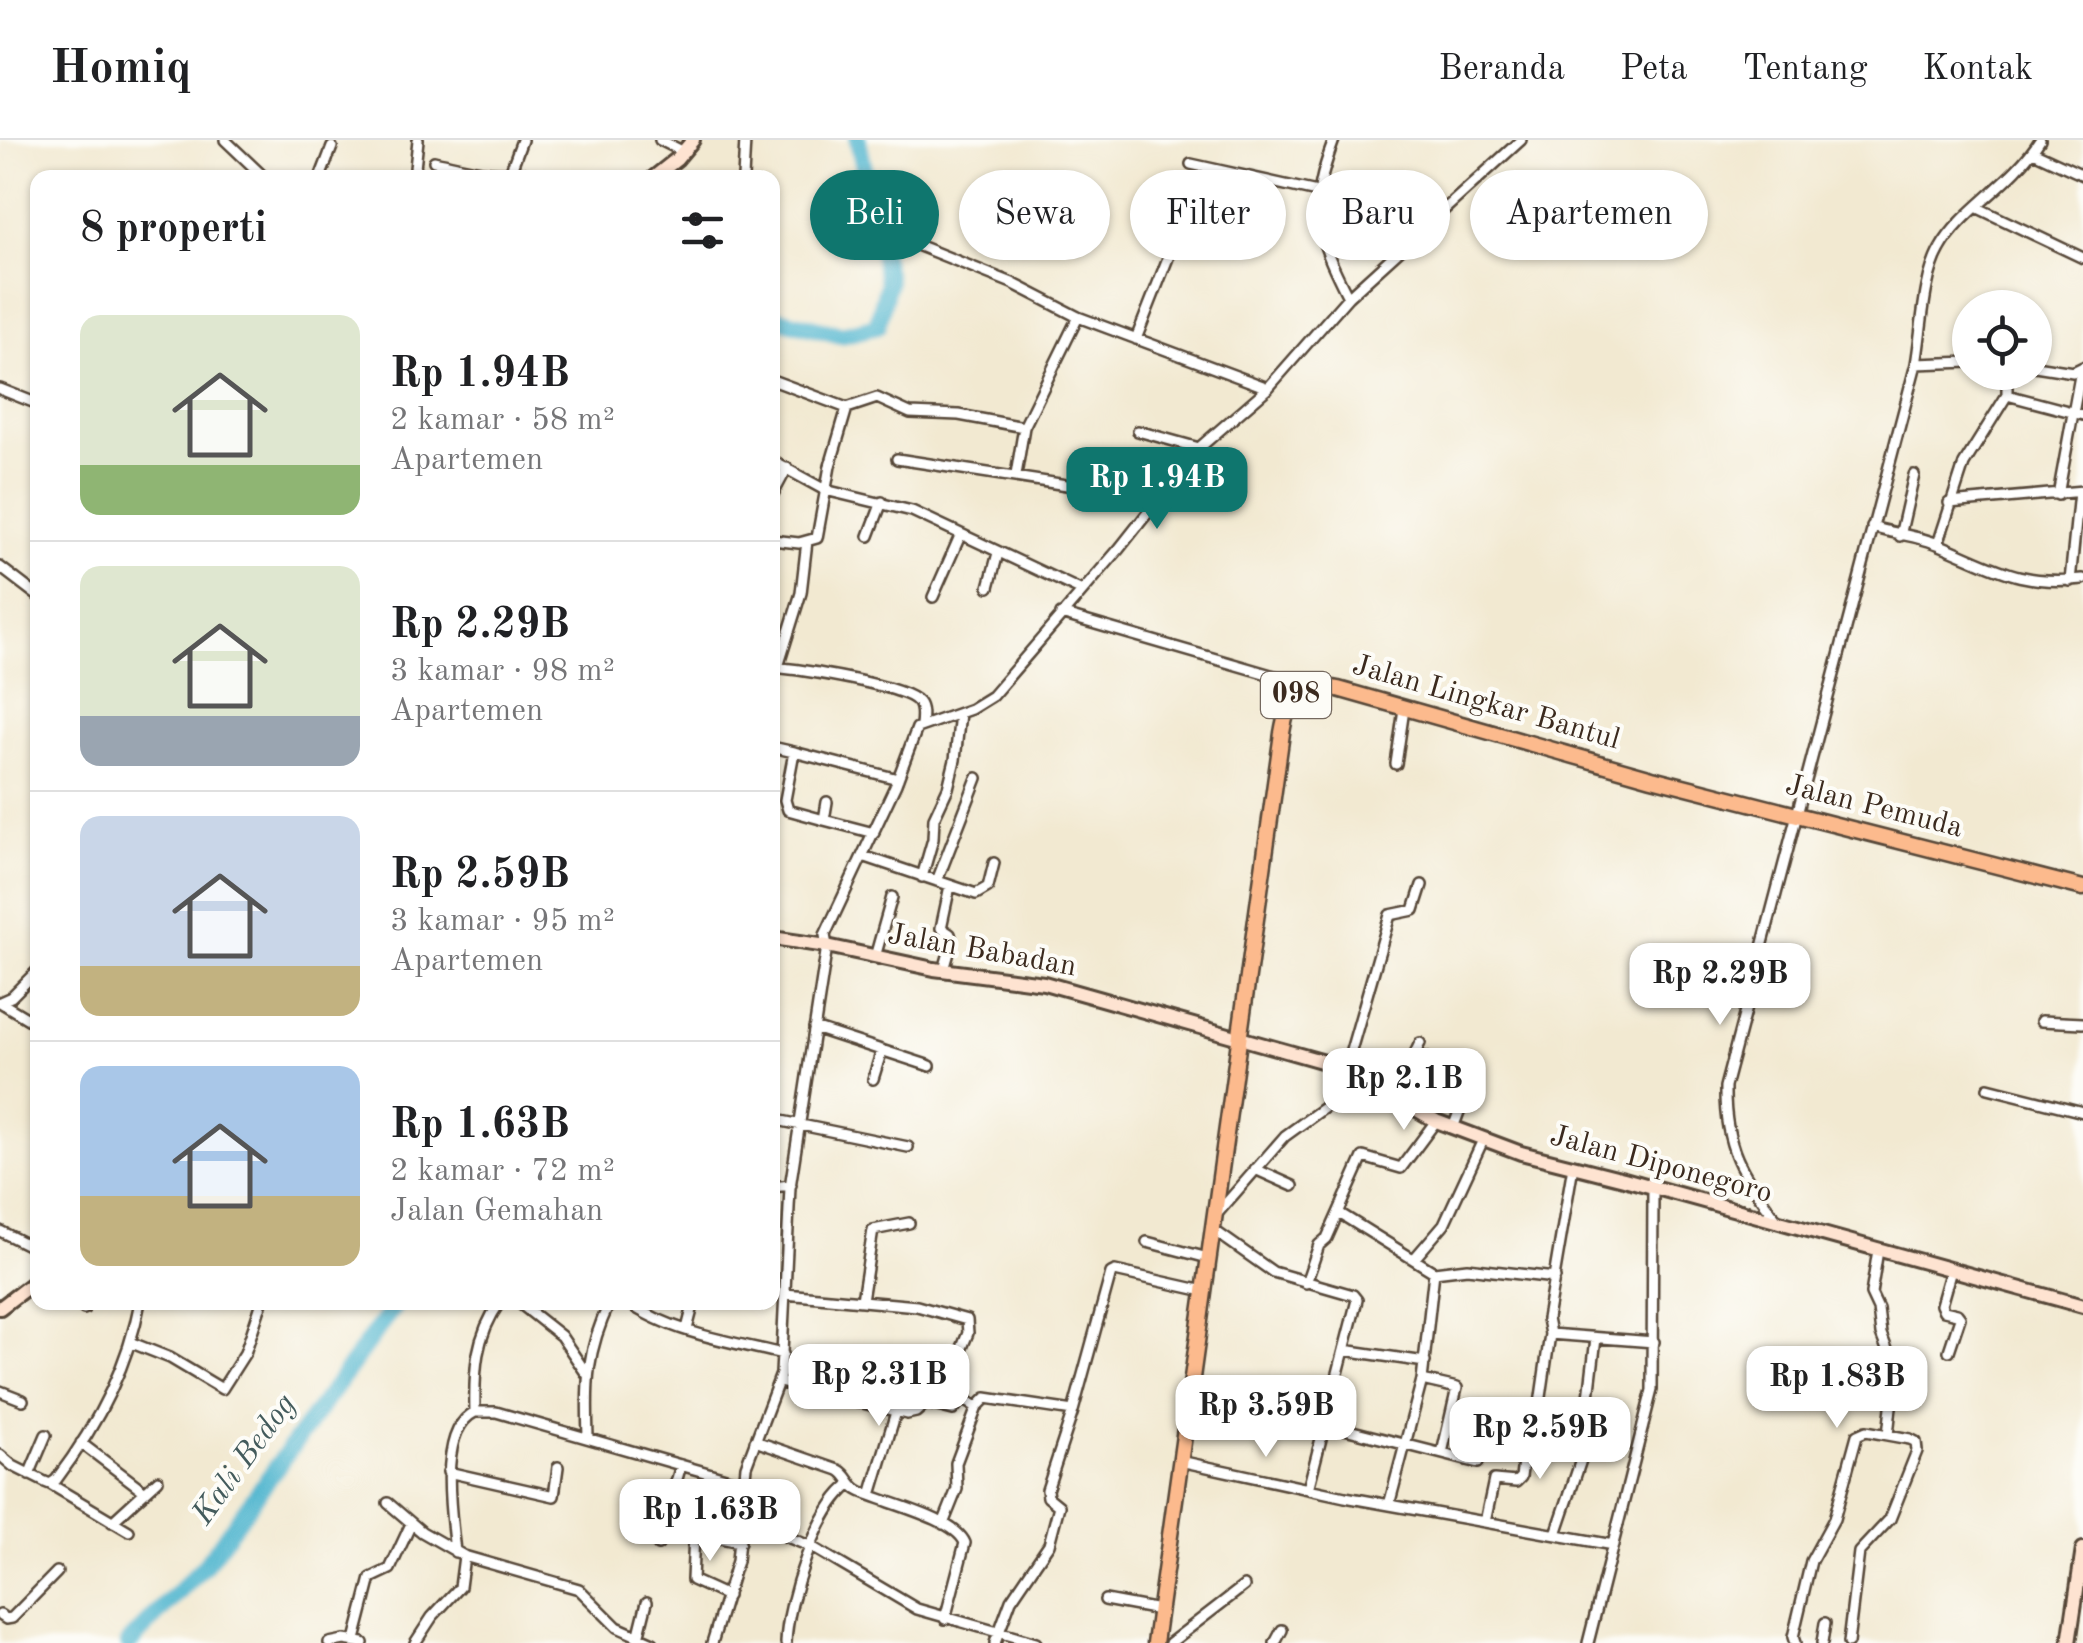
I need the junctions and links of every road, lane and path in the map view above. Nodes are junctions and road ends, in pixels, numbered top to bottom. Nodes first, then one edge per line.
1 (225, 140) edge
2 (418, 140) edge
3 (522, 140) edge
4 (660, 140) edge
5 (694, 140) edge
6 (1334, 140) edge
7 (1521, 140) edge
8 (2040, 140) edge
9 (746, 142) edge
10 (332, 146) dead end
11 (684, 152) junction
12 (2033, 152) junction
13 (434, 160) dead end
14 (1191, 164) dead end
15 (257, 170) edge
16 (323, 170) edge
17 (415, 170) edge
18 (477, 170) edge
19 (511, 170) edge
20 (663, 170) edge
21 (743, 170) edge
22 (1211, 170) edge
23 (1325, 170) edge
24 (2083, 175) edge
25 (1978, 208) junction
26 (939, 254) edge
27 (2083, 258) edge
28 (1167, 260) edge
29 (1332, 260) edge
30 (1348, 297) junction
31 (1078, 317) junction
32 (1136, 339) junction
33 (1952, 363) edge
34 (1916, 364) junction
35 (2052, 369) edge
36 (2082, 369) edge
37 (780, 383) edge
38 (0, 388) edge
39 (1268, 388) junction
40 (2006, 390) edge
41 (2006, 395) junction
42 (30, 401) edge
43 (847, 408) junction
44 (2079, 414) edge
45 (1024, 427) junction
46 (1138, 431) dead end
47 (1200, 448) junction
48 (897, 459) dead end
49 (780, 465) edge
50 (787, 468) junction
51 (1016, 475) junction
52 (1914, 476) dead end
53 (780, 481) edge
54 (825, 490) junction
55 (2081, 492) edge
56 (2058, 495) junction
57 (1158, 498) junction
58 (882, 502) junction
59 (1949, 504) junction
60 (1872, 527) junction
61 (2079, 535) edge
62 (870, 536) dead end
63 (960, 536) junction
64 (1900, 536) junction
65 (780, 540) edge
66 (806, 541) junction
67 (1938, 544) junction
68 (998, 553) junction
69 (0, 567) edge
70 (2083, 579) edge
71 (2070, 581) junction
72 (989, 587) dead end
73 (30, 590) edge
74 (1080, 590) junction
75 (932, 598) dead end
76 (1061, 614) junction
77 (780, 653) edge
78 (780, 668) edge
79 (1278, 677) junction
80 (1312, 686) junction
81 (1294, 697) junction
82 (1404, 709) junction
83 (960, 713) junction
84 (921, 725) junction
85 (780, 749) edge
86 (794, 752) junction
87 (1396, 764) dead end
88 (977, 778) dead end
89 (1652, 778) joint
90 (898, 779) junction
91 (827, 802) dead end
92 (1796, 816) junction
93 (824, 820) junction
94 (874, 833) junction
95 (862, 856) junction
96 (994, 862) dead end
97 (922, 876) junction
98 (937, 881) junction
99 (1422, 885) dead end
100 (950, 886) junction
101 (2083, 888) edge
102 (892, 898) dead end
103 (780, 939) edge
104 (827, 946) junction
105 (875, 957) junction
106 (944, 970) junction
107 (30, 978) edge
108 (0, 1002) edge
109 (30, 1020) edge
110 (2042, 1021) dead end
111 (2083, 1023) edge
112 (814, 1028) junction
113 (1239, 1038) junction
114 (882, 1050) junction
115 (930, 1066) dead end
116 (1350, 1069) junction
117 (872, 1079) dead end
118 (1988, 1088) dead end
119 (1395, 1095) junction
120 (2083, 1112) edge
121 (780, 1120) edge
122 (1436, 1121) junction
123 (798, 1124) junction
124 (1453, 1128) junction
125 (1483, 1140) junction
126 (908, 1146) dead end
127 (1573, 1166) junction
128 (1255, 1169) junction
129 (790, 1185) junction
130 (780, 1186) edge
131 (1292, 1186) dead end
132 (1653, 1188) junction
133 (1339, 1213) junction
134 (909, 1223) dead end
135 (1780, 1223) junction
136 (1213, 1224) junction
137 (0, 1232) edge
138 (1146, 1242) dead end
139 (30, 1246) edge
140 (1878, 1250) junction
141 (1208, 1258) junction
142 (1414, 1259) junction
143 (1951, 1270) junction
144 (1434, 1272) junction
145 (1554, 1278) junction
146 (1306, 1284) junction
147 (30, 1285) edge
148 (1204, 1291) junction
149 (785, 1294) junction
150 (862, 1300) junction
151 (2083, 1306) edge
152 (0, 1308) edge
153 (138, 1310) edge
154 (259, 1310) edge
155 (496, 1310) edge
156 (529, 1310) edge
157 (606, 1310) edge
158 (640, 1310) edge
159 (692, 1310) edge
160 (687, 1329) junction
161 (1550, 1334) junction
162 (1596, 1338) junction
163 (1654, 1342) junction
164 (132, 1343) junction
165 (1344, 1350) junction
166 (1949, 1351) dead end
167 (784, 1354) junction
168 (1425, 1362) junction
169 (586, 1373) junction
170 (1422, 1380) junction
171 (779, 1382) junction
172 (0, 1390) edge
173 (962, 1399) junction
174 (23, 1400) dead end
175 (977, 1407) junction
176 (1074, 1411) junction
177 (475, 1412) junction
178 (896, 1412) junction
179 (1325, 1424) junction
180 (1536, 1432) junction
181 (46, 1435) dead end
182 (1888, 1435) junction
183 (588, 1437) junction
184 (756, 1441) junction
185 (81, 1442) junction
186 (1406, 1443) junction
187 (1584, 1443) junction
188 (1442, 1453) junction
189 (0, 1455) edge
190 (1180, 1461) junction
191 (1478, 1463) dead end
192 (681, 1464) junction
193 (558, 1467) dead end
194 (448, 1472) junction
195 (29, 1475) junction
196 (158, 1480) dead end
197 (743, 1483) junction
198 (50, 1484) junction
199 (850, 1484) junction
200 (1308, 1489) junction
201 (144, 1491) junction
202 (871, 1495) junction
203 (388, 1503) dead end
204 (1390, 1505) junction
205 (740, 1518) junction
206 (112, 1522) junction
207 (1485, 1522) junction
208 (411, 1524) junction
209 (944, 1524) junction
210 (664, 1527) junction
211 (129, 1532) dead end
212 (694, 1533) junction
213 (1556, 1534) junction
214 (740, 1542) junction
215 (658, 1545) dead end
216 (1613, 1546) junction
217 (812, 1547) junction
218 (2083, 1549) edge
219 (460, 1554) junction
220 (58, 1572) dead end
221 (1244, 1586) dead end
222 (727, 1596) junction
223 (1105, 1600) dead end
224 (648, 1602) dead end
225 (1160, 1610) junction
226 (0, 1614) edge
227 (945, 1619) junction
228 (1825, 1623) dead end
229 (1282, 1630) dead end
230 (638, 1638) junction
231 (997, 1638) edge
232 (359, 1642) edge
233 (328, 1643) edge
234 (415, 1643) edge
235 (654, 1643) edge
236 (712, 1643) edge
237 (786, 1643) edge
238 (1036, 1643) edge
239 (1155, 1643) edge
240 (1170, 1643) edge
241 (1275, 1643) edge
242 (1588, 1643) edge
243 (1795, 1643) edge
244 (1822, 1643) edge
245 (1848, 1643) edge
246 (2068, 1643) edge

1 - 15 street
2 - 17 street
3 - 19 street
4 - 11 street
5 - 11 main road
6 - 23 street
7 - 30 street
8 - 12 street
9 - 21 street
10 - 16 street
11 - 20 main road
12 - 24 street
12 - 25 street
13 - 18 street
14 - 22 street
25 - 27 street
25 - 34 street
26 - 31 street
28 - 32 street
29 - 30 street
30 - 39 street
31 - 32 street
31 - 45 street
32 - 39 street
33 - 34 street
34 - 60 street
35 - 36 street
36 - 44 street
37 - 43 street
38 - 42 street
39 - 47 street
40 - 41 street
41 - 44 street
41 - 59 street
43 - 45 street
43 - 54 street
44 - 56 street
45 - 51 street
46 - 47 street
47 - 57 street
48 - 51 street
49 - 50 street
50 - 53 street
50 - 54 street
51 - 57 street
52 - 64 street
54 - 58 street
54 - 66 street
55 - 56 street
55 - 61 street
56 - 59 street
57 - 74 street
58 - 62 street
58 - 63 street
59 - 67 street
60 - 64 street
60 - 92 street
61 - 71 street
63 - 68 street
63 - 75 street
64 - 67 street
65 - 66 street
66 - 77 street
67 - 71 street
68 - 72 street
68 - 74 street
69 - 73 street
70 - 71 street
74 - 76 street
76 - 79 street
76 - 83 street
78 - 84 street
79 - 80 street
79 - 81 street
80 - 81 main road, Jalan Lingkar Bantul / 098
80 - 82 main road, Jalan Lingkar Bantul / 098
81 - 113 main road, 098
82 - 87 street
82 - 89 main road, Jalan Lingkar Bantul / 098
83 - 84 street
83 - 97 street
84 - 90 street
85 - 86 street
86 - 90 street
86 - 93 street
88 - 98 street
89 - 92 main road, Jalan Pemuda / 098
90 - 94 street
91 - 93 street
92 - 101 main road, Jalan Pemuda / 098
92 - 135 street
93 - 94 street
94 - 95 street
95 - 97 street
95 - 104 street
96 - 100 street
97 - 98 street
98 - 100 street
99 - 116 street
100 - 106 street
102 - 105 street
103 - 104 main road, Jalan Babadan
104 - 105 main road, Jalan Babadan
104 - 112 street
105 - 106 main road, Jalan Babadan
106 - 113 main road, Jalan Babadan
107 - 108 street
108 - 109 street
110 - 111 street
112 - 114 street
112 - 123 street
113 - 116 main road, Jalan Diponegoro
113 - 136 main road, 098
114 - 115 street
114 - 117 street
116 - 119 main road, Jalan Diponegoro
116 - 128 street
118 - 120 street
119 - 122 main road, Jalan Diponegoro
119 - 124 street
121 - 123 street
122 - 124 main road, Jalan Diponegoro
122 - 133 street
123 - 126 street
123 - 129 street
124 - 125 main road, Jalan Diponegoro
125 - 127 main road, Jalan Diponegoro
125 - 142 street
127 - 132 main road, Jalan Diponegoro
127 - 145 street
128 - 131 street
128 - 136 street
129 - 130 street
129 - 149 street
132 - 135 main road, Jalan Diponegoro
132 - 163 street
133 - 142 street
133 - 146 street
134 - 150 street
135 - 140 main road, Jalan Diponegoro
136 - 141 main road, 098
136 - 146 street
137 - 139 street
138 - 141 street
140 - 143 main road, Jalan Diponegoro
140 - 182 street
141 - 148 main road, 098
142 - 144 street
143 - 151 main road, Jalan Diponegoro
143 - 166 street
144 - 145 street
144 - 168 street
145 - 161 street
146 - 165 street
147 - 152 main road
148 - 176 street
148 - 190 main road, 098
149 - 150 street
149 - 167 street
150 - 173 street
153 - 164 street
154 - 164 street
155 - 177 street
156 - 169 street
157 - 169 street
158 - 160 street
159 - 160 street
160 - 167 street
161 - 162 street
161 - 180 street
162 - 163 street
162 - 187 street
163 - 216 street
164 - 185 street
165 - 168 street
165 - 179 street
167 - 171 street
168 - 170 street
169 - 183 street
170 - 186 street
170 - 188 street
171 - 178 street
171 - 184 street
172 - 174 street
173 - 175 street
173 - 178 street
175 - 176 street
175 - 209 street
176 - 231 street
177 - 183 street
177 - 194 street
178 - 202 street
179 - 186 street
179 - 200 street
180 - 187 street
180 - 207 street
181 - 195 street
182 - 243 street
182 - 245 street
183 - 192 street
184 - 197 street
184 - 199 street
185 - 198 street
185 - 201 street
186 - 188 street
186 - 204 street
187 - 213 street
188 - 191 street
189 - 195 street
190 - 200 street
190 - 225 main road, 098
192 - 197 street
192 - 210 street
193 - 194 street
194 - 219 street
195 - 198 street
196 - 201 street
197 - 205 street
198 - 206 street
199 - 202 street
199 - 217 street
200 - 204 street
201 - 206 street
202 - 209 street
203 - 208 street
204 - 207 street
205 - 214 street
205 - 217 street
206 - 211 street
207 - 213 street
208 - 219 street
208 - 232 street
209 - 227 street
210 - 212 street
210 - 215 street
212 - 214 street
212 - 222 street
213 - 216 street
214 - 222 street
216 - 242 street
217 - 227 street
217 - 237 street
218 - 246 main road
219 - 230 street
219 - 234 street
220 - 226 street
221 - 240 street
222 - 236 street
223 - 225 street
224 - 230 street
225 - 239 main road, 098
227 - 231 street
228 - 244 street
229 - 241 street
230 - 235 street
231 - 238 street
232 - 233 street

